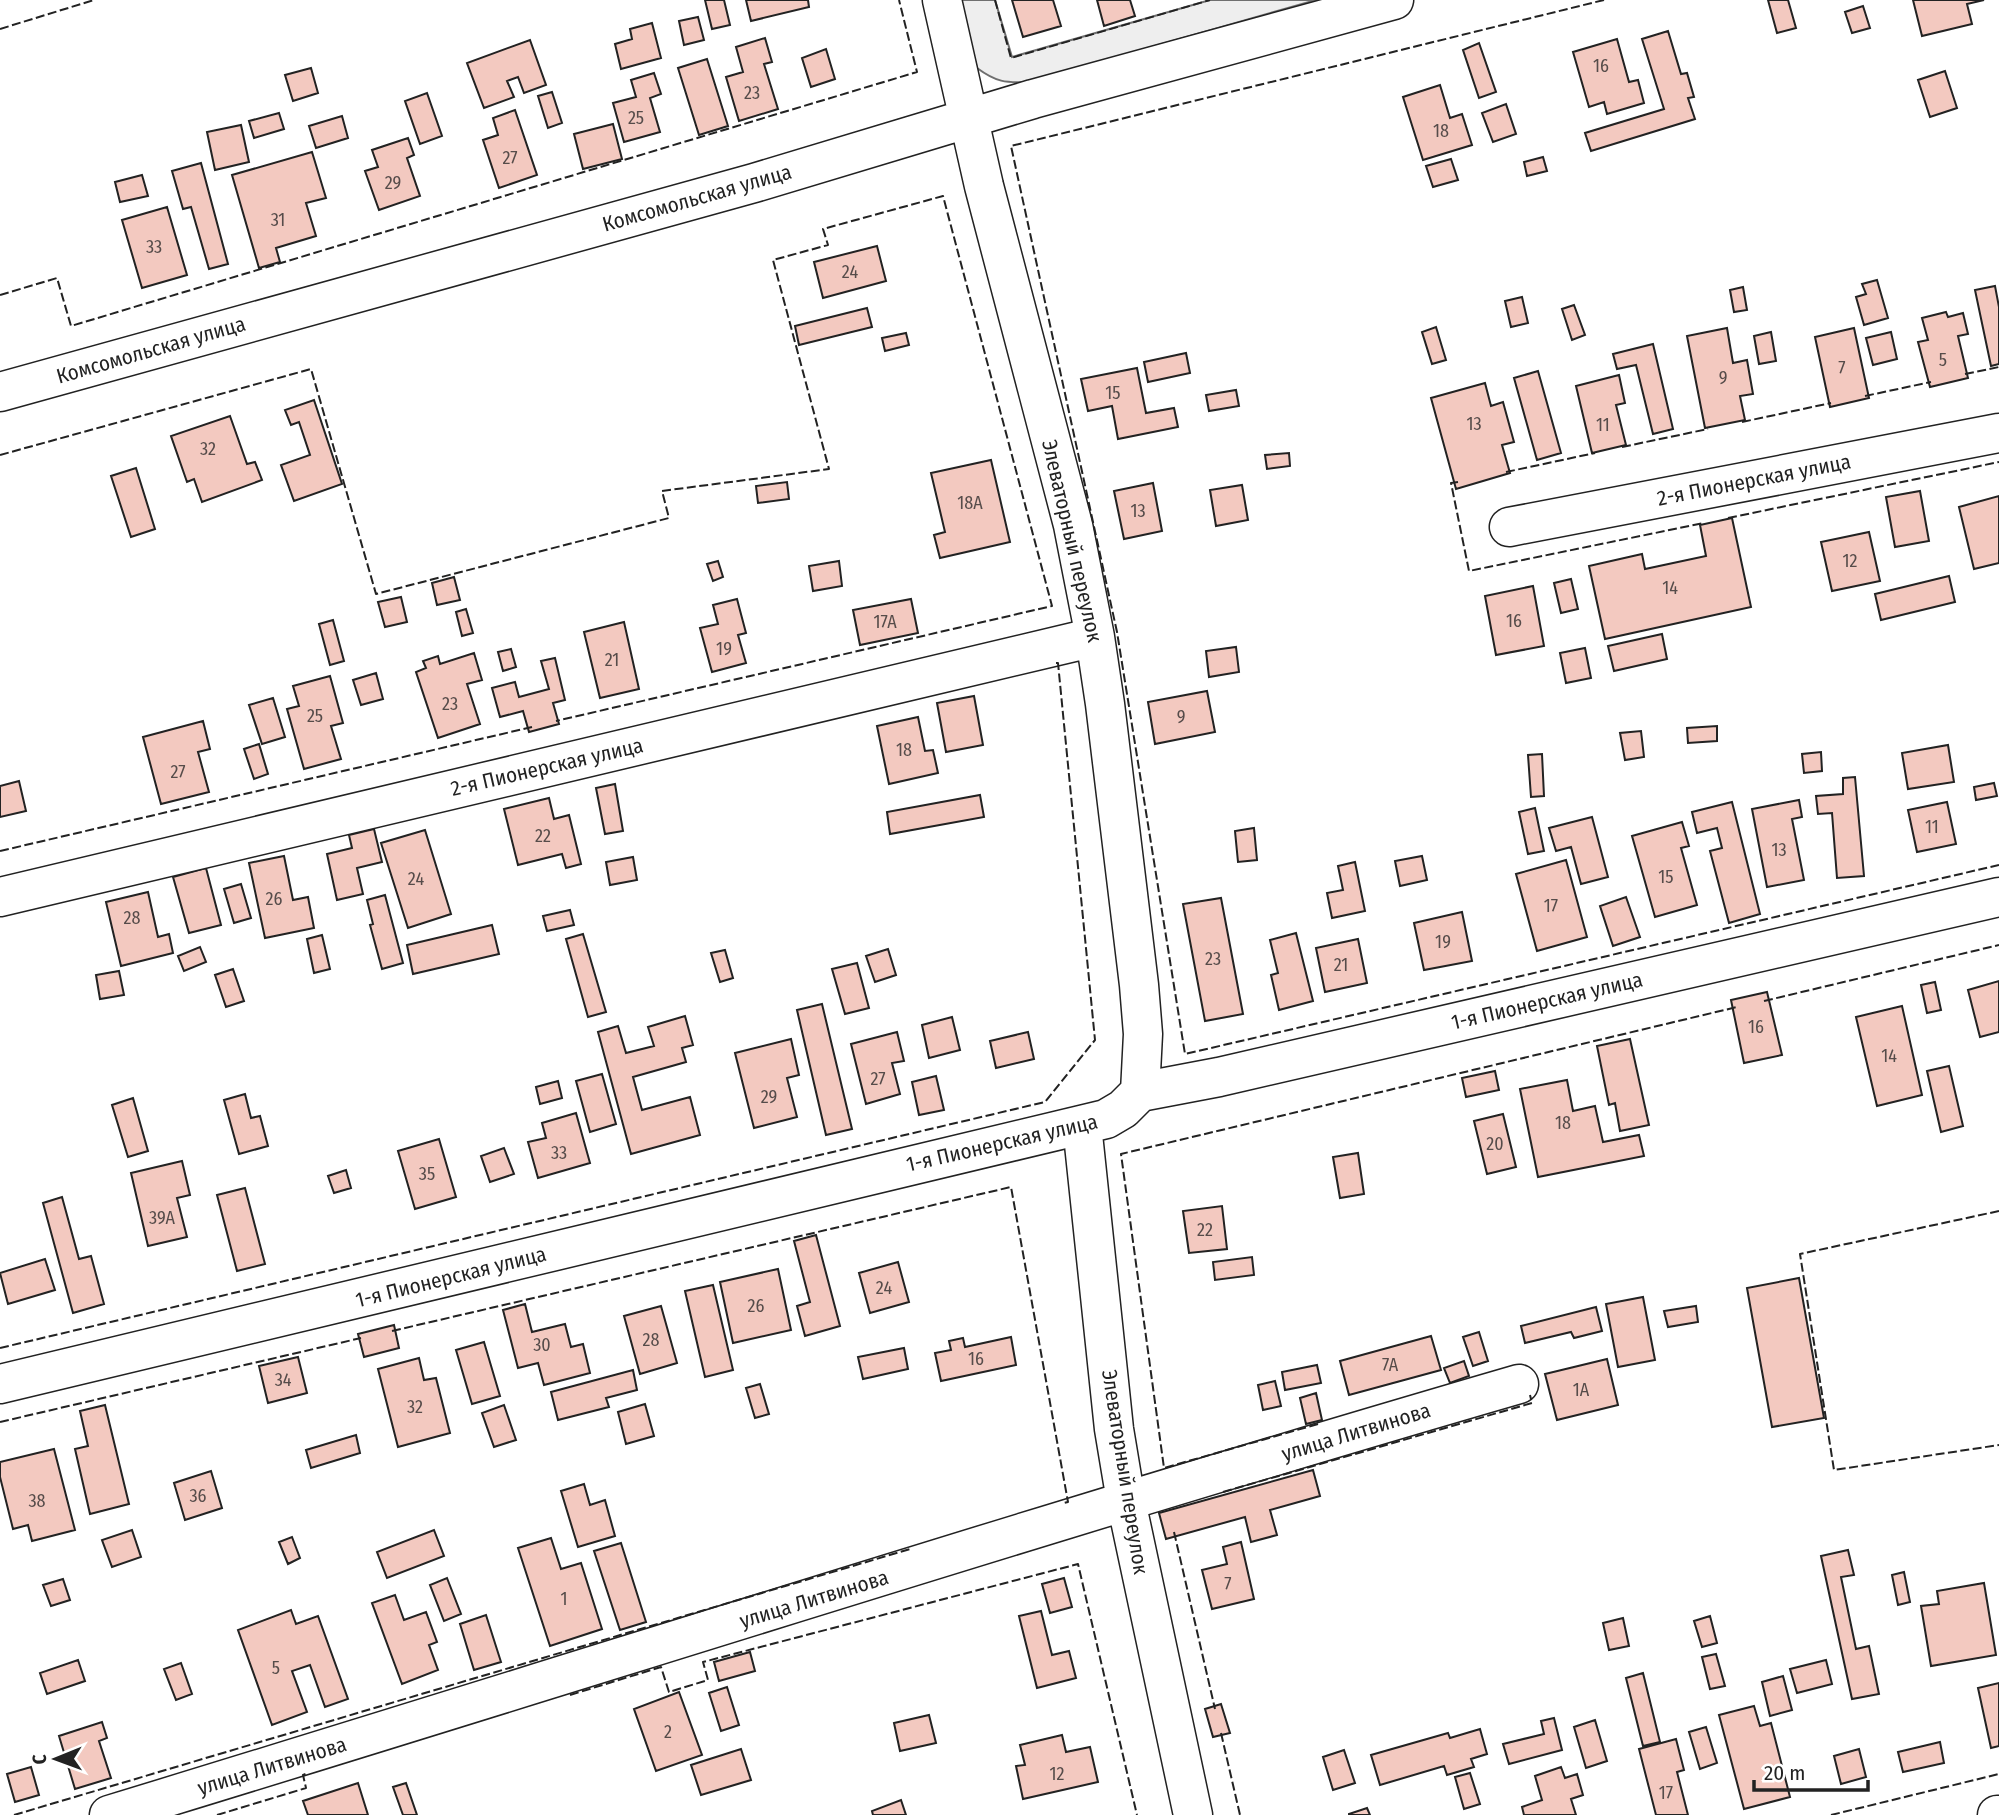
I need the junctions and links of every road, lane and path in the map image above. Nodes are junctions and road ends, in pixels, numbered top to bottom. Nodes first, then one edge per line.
1 (942, 0) edge
2 (1394, 0) edge
3 (969, 120) junction
4 (0, 393) edge
5 (1999, 433) edge
6 (1509, 527) dead end
7 (1095, 637) junction
8 (0, 897) edge
9 (1999, 897) edge
10 (1140, 1092) junction
11 (1082, 1125) junction
12 (0, 1384) edge
13 (1519, 1384) dead end
14 (1126, 1501) junction
15 (109, 1815) edge
16 (1192, 1815) edge

1 - 3 street, Элеваторный переулок
2 - 3 street, Комсомольская улица
3 - 4 street, Комсомольская улица
3 - 7 street, Элеваторный переулок
5 - 6 street, 2-я Пионерская улица
7 - 8 street, 2-я Пионерская улица
7 - 10 street, Элеваторный переулок
9 - 10 street, 1-я Пионерская улица
10 - 11 street, 1-я Пионерская улица
11 - 12 street, 1-я Пионерская улица
11 - 14 street, Элеваторный переулок
13 - 14 street, улица Литвинова
14 - 15 street, улица Литвинова
14 - 16 street, Элеваторный переулок

